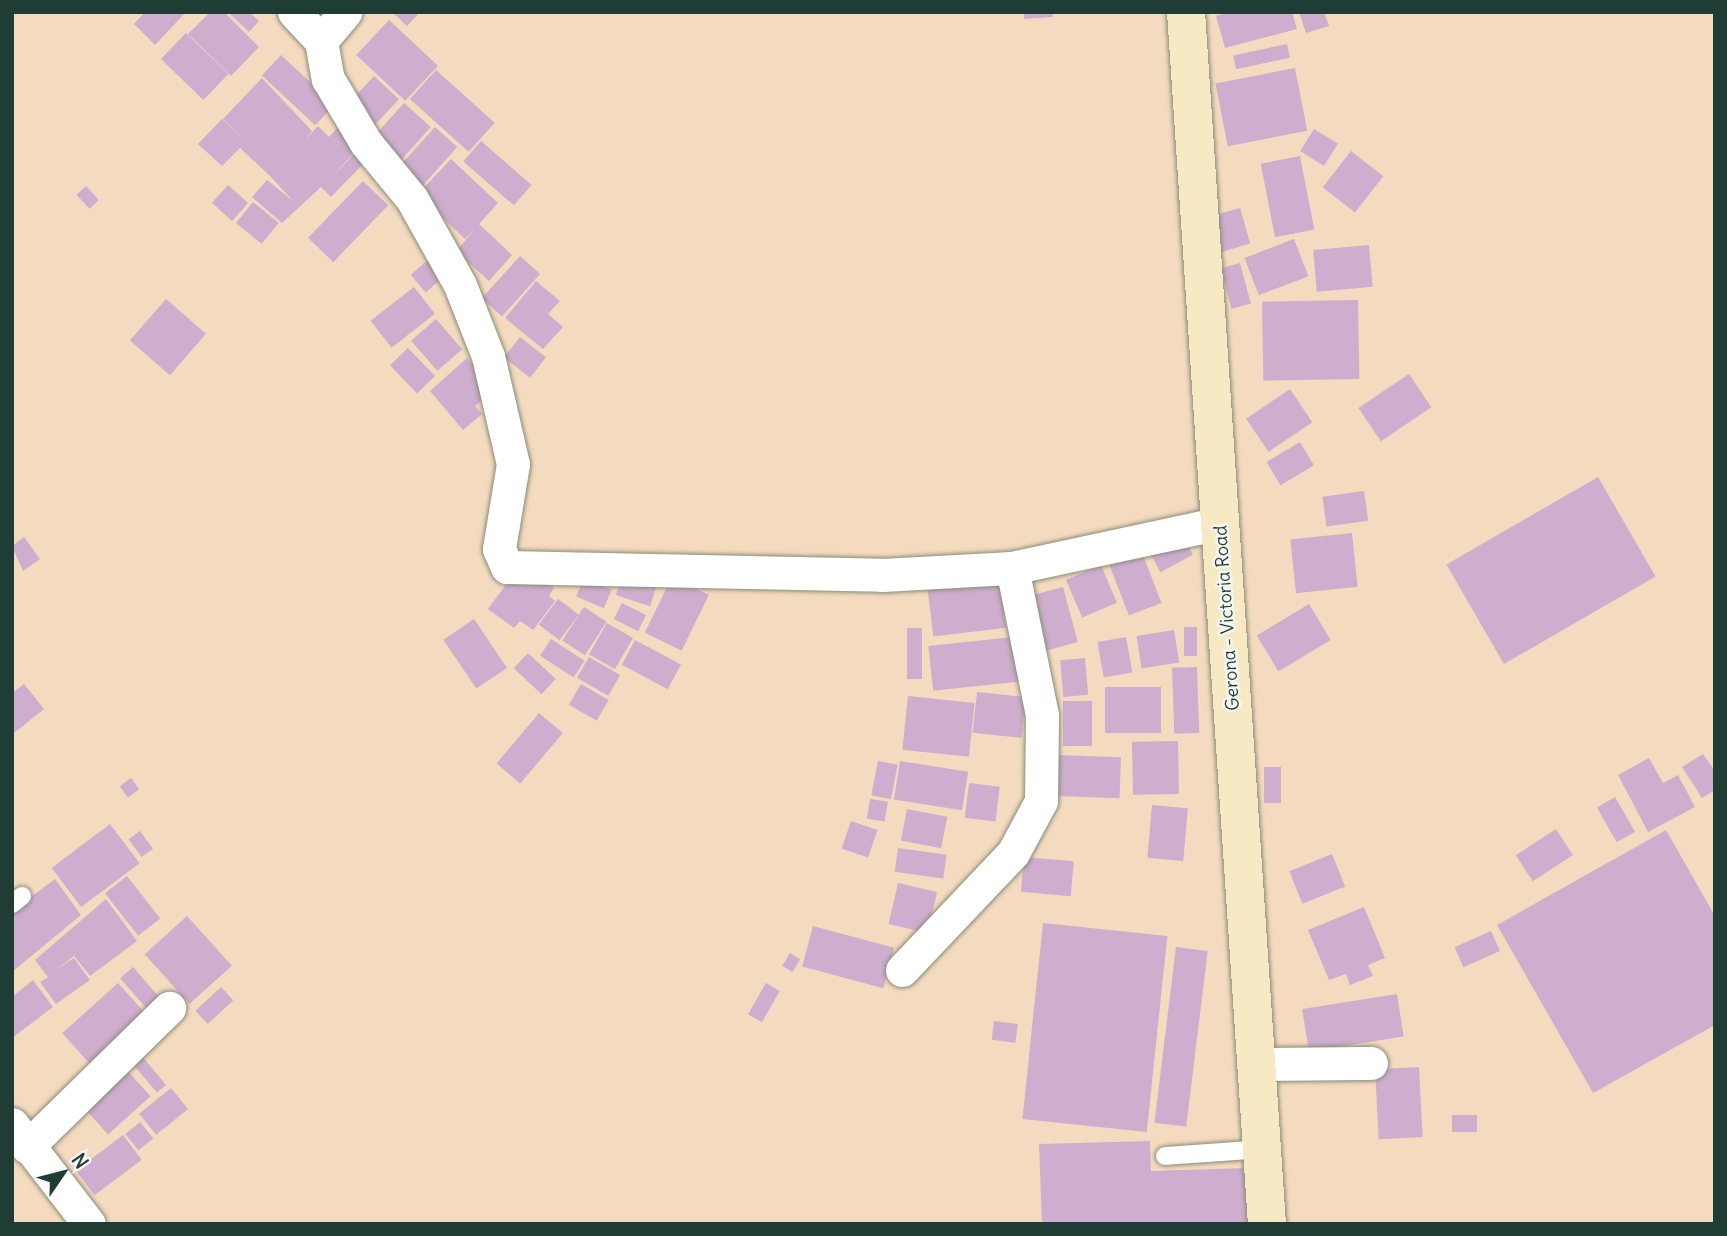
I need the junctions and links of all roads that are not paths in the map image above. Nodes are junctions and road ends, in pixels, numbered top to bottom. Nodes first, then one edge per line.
1 (294, 12) edge
2 (345, 12) edge
3 (1186, 12) edge
4 (321, 41) junction
5 (1221, 523) junction
6 (1012, 568) junction
7 (902, 970) dead end
8 (169, 1008) dead end
9 (1371, 1063) dead end
10 (1256, 1064) junction
11 (20, 1136) edge
12 (1262, 1149) junction
13 (1165, 1156) dead end
14 (89, 1224) edge
15 (1267, 1224) edge

1 - 4 street
2 - 4 street
3 - 5 main road, Gerona - Victoria Road
4 - 6 street
5 - 6 street
5 - 10 main road, Gerona - Victoria Road
6 - 7 street
8 - 11 street
9 - 10 street
10 - 12 main road, Gerona - Victoria Road
11 - 14 street
12 - 13 lane
12 - 15 main road, Gerona - Victoria Road

